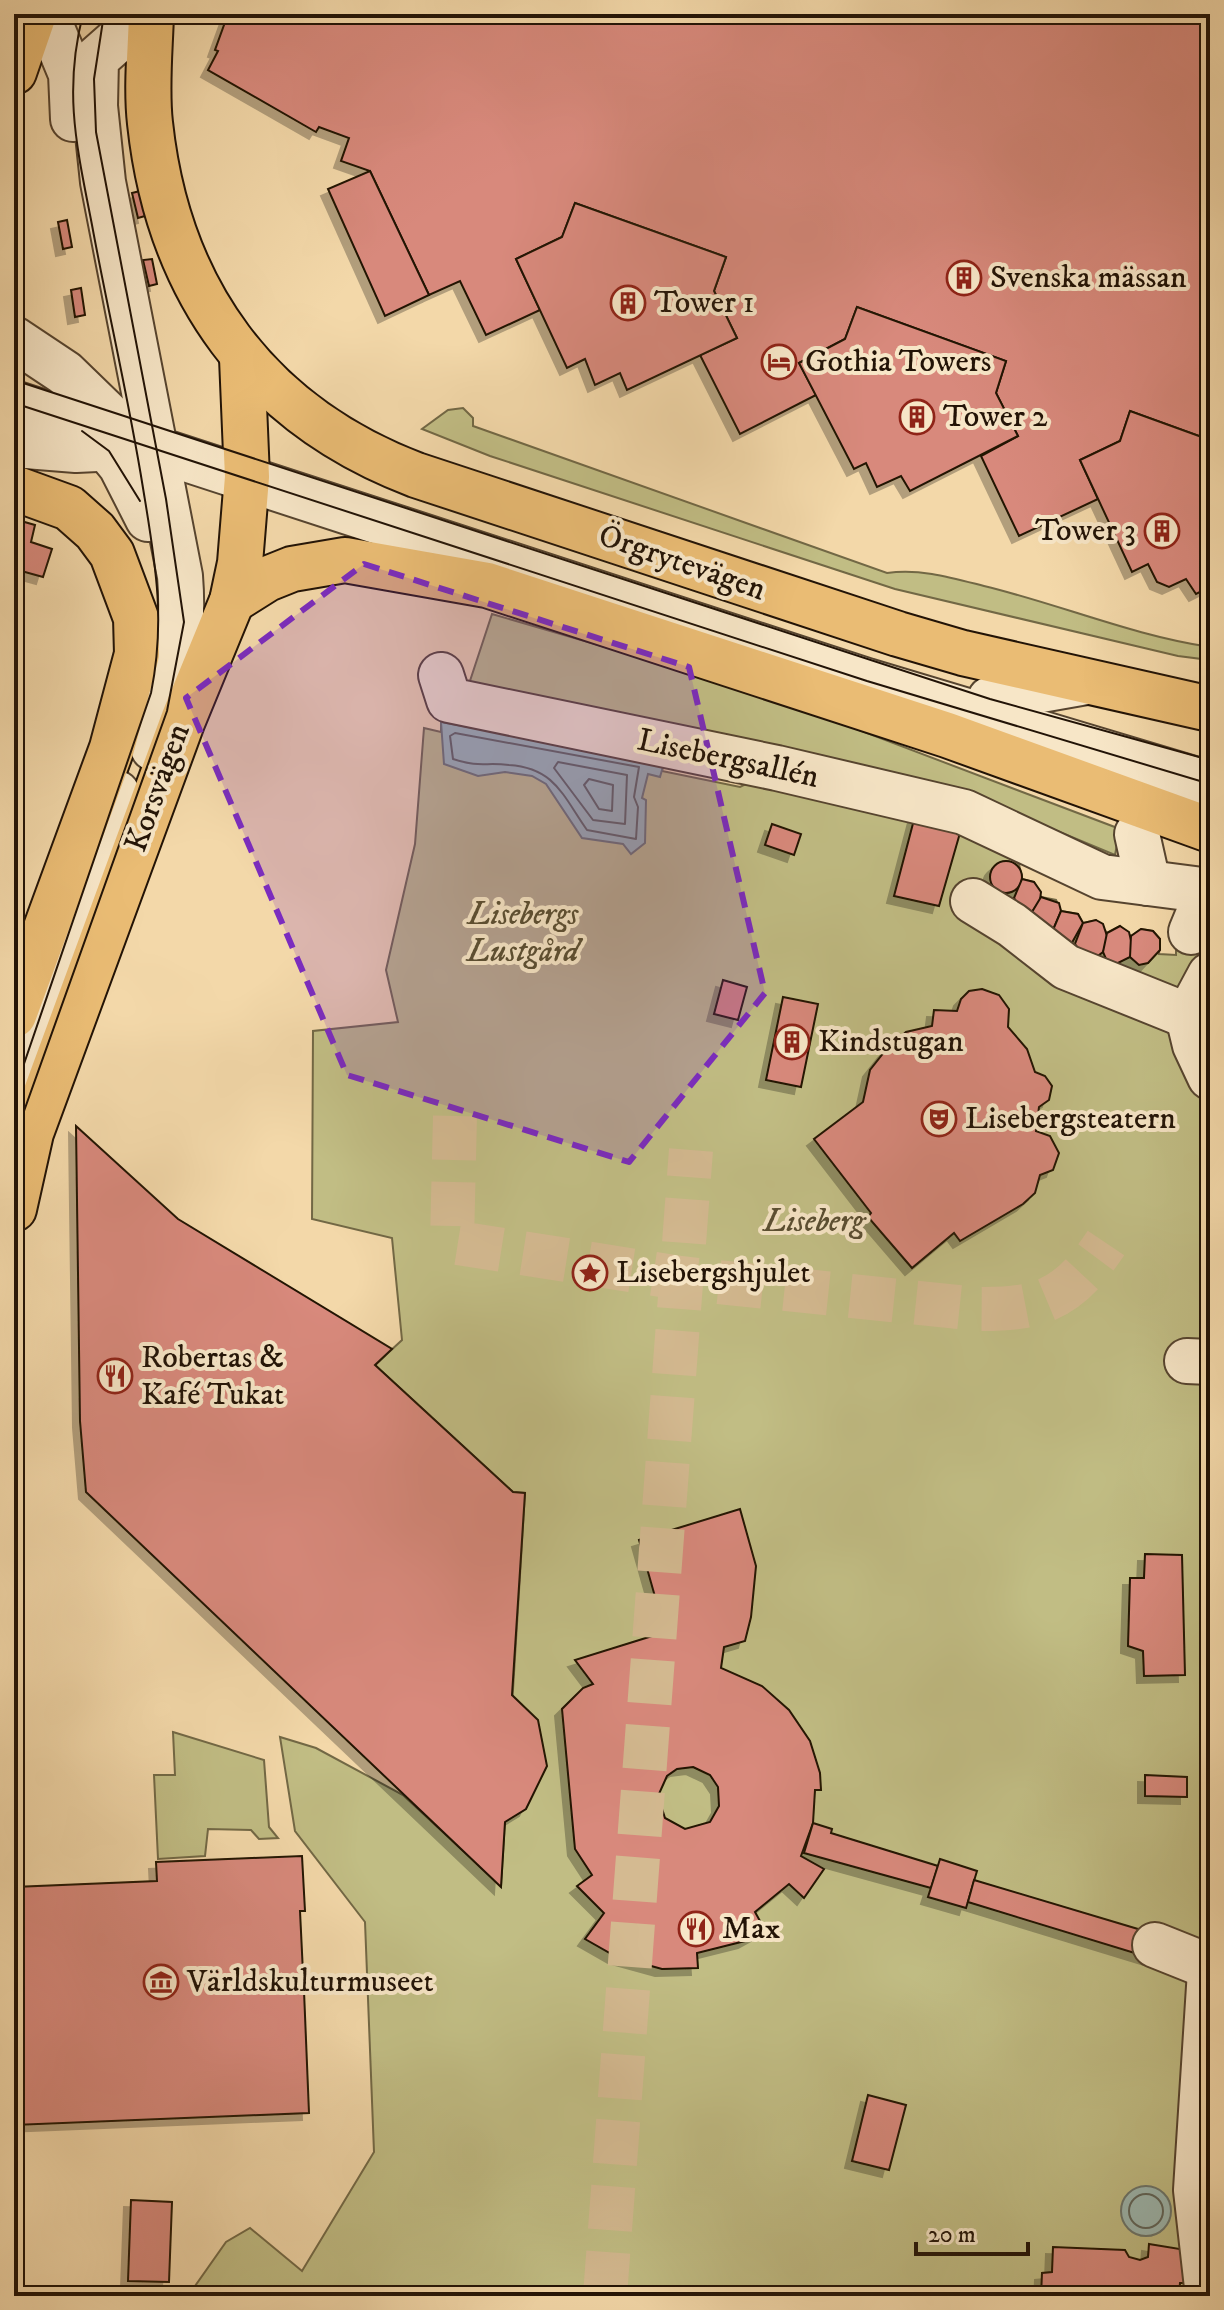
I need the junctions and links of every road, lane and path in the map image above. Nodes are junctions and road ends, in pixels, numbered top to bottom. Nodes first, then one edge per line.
1 (34, 14) edge
2 (46, 14) edge
3 (149, 14) edge
4 (14, 72) edge
5 (14, 339) edge
6 (242, 358) junction
7 (14, 380) edge
8 (14, 403) edge
9 (124, 431) junction
10 (14, 445) edge
11 (246, 467) junction
12 (14, 488) edge
13 (232, 601) junction
14 (441, 675) dead end
15 (867, 681) junction
16 (1086, 682) junction
17 (990, 699) junction
18 (1210, 709) edge
19 (155, 711) junction
20 (947, 735) junction
21 (1210, 760) edge
22 (1210, 784) edge
23 (1210, 830) edge
24 (1137, 834) dead end
25 (1148, 883) junction
26 (1209, 892) edge
27 (973, 901) dead end
28 (1201, 955) edge
29 (42, 1010) edge
30 (1188, 1016) junction
31 (1210, 1077) edge
32 (14, 1093) edge
33 (14, 1137) edge
34 (14, 1209) edge
35 (1155, 1948) dead end
36 (1210, 1969) edge
37 (1205, 2138) edge
38 (1208, 2296) edge

1 - 4 main road
2 - 9 street
3 - 6 main road, Örgrytevägen
3 - 9 street
5 - 9 street
6 - 11 main road, Korsvägen
6 - 16 main road, Örgrytevägen
7 - 9 street
8 - 9 street
9 - 10 street
9 - 11 street
9 - 19 street
11 - 13 main road, Korsvägen
11 - 15 street
11 - 17 street
12 - 19 main road, Korsvägen
13 - 19 main road, Korsvägen
13 - 20 main road
14 - 25 street, Lisebergsallén
15 - 20 street
15 - 22 street
16 - 17 street
16 - 18 main road, Örgrytevägen
17 - 21 street
19 - 29 main road, Korsvägen
19 - 29 main road, Korsvägen
20 - 23 main road
24 - 25 street
25 - 26 street
26 - 28 street
27 - 30 street
28 - 30 street
29 - 32 street
29 - 33 street
29 - 34 main road, Korsvägen
30 - 31 street
35 - 36 street
36 - 37 street
37 - 38 street

